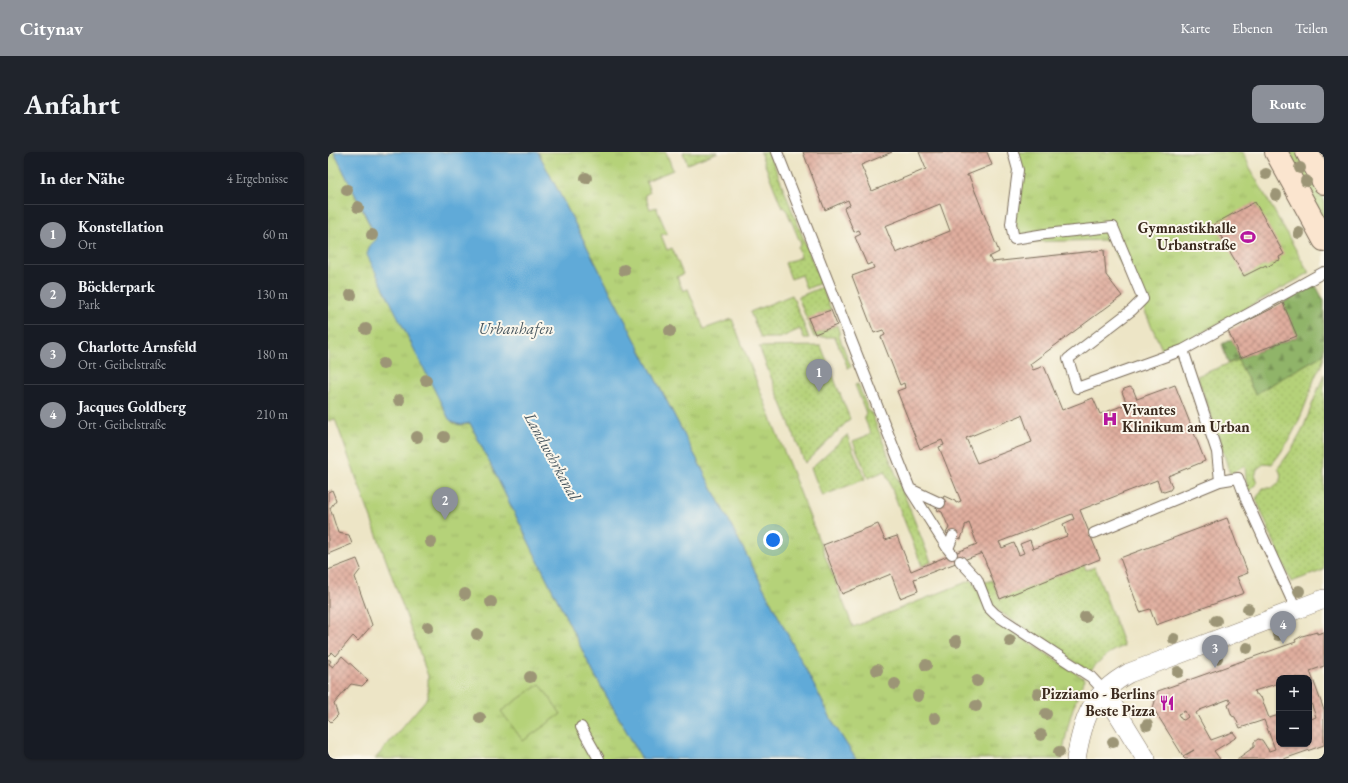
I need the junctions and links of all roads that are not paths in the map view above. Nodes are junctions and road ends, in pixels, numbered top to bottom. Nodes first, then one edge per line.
1 (777, 152) edge
2 (1013, 152) edge
3 (1276, 152) edge
4 (1307, 152) edge
5 (1324, 183) edge
6 (1324, 240) edge
7 (1324, 272) edge
8 (1183, 350) junction
9 (1220, 481) junction
10 (910, 489) junction
11 (940, 503) dead end
12 (1094, 533) dead end
13 (953, 536) dead end
14 (960, 561) dead end
15 (1324, 599) edge
16 (1296, 609) junction
17 (1104, 691) junction
18 (581, 727) dead end
19 (599, 759) edge
20 (1076, 759) edge
21 (1146, 759) edge

1 - 10 lane
2 - 8 lane
3 - 6 main road
4 - 5 main road
7 - 8 lane
8 - 9 lane
9 - 12 lane
9 - 16 lane
10 - 11 lane
10 - 13 lane
14 - 17 lane
15 - 16 street
16 - 17 street
17 - 20 street
17 - 21 street
18 - 19 lane

